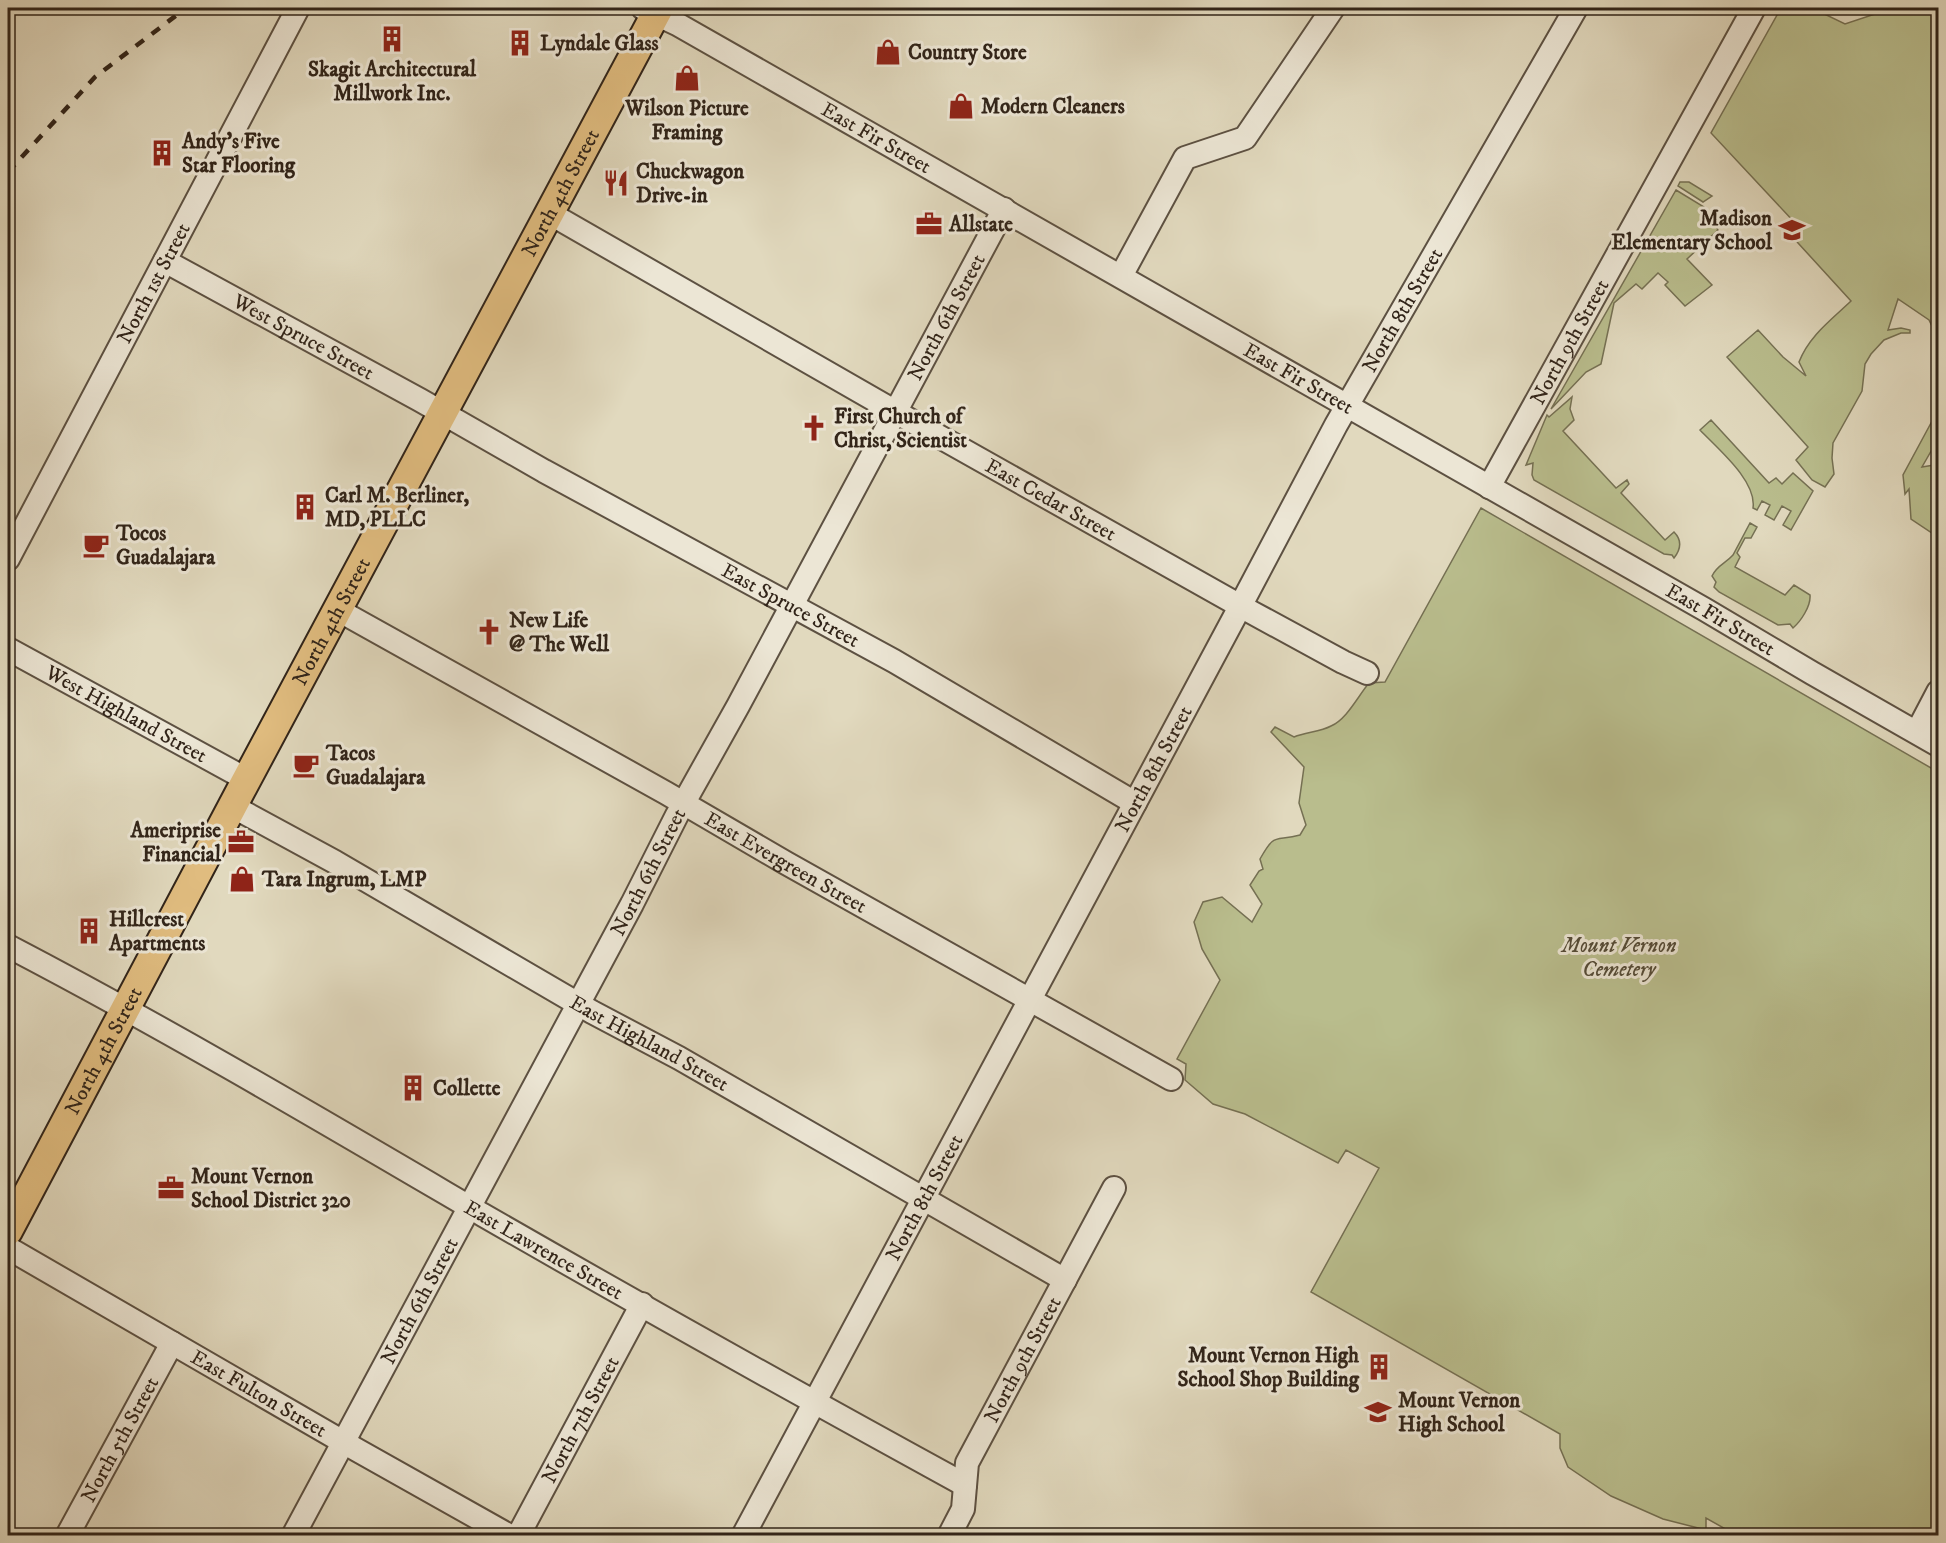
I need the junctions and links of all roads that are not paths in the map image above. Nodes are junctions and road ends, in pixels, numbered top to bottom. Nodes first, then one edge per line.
1 (298, 8) edge
2 (1333, 8) edge
3 (1576, 8) edge
4 (1754, 8) edge
5 (653, 10) edge
6 (1004, 209) junction
7 (549, 213) junction
8 (165, 261) junction
9 (1120, 276) junction
10 (1346, 405) junction
11 (895, 411) junction
12 (443, 413) junction
13 (1489, 487) junction
14 (8, 559) edge
15 (792, 605) junction
16 (1241, 605) junction
17 (338, 610) junction
18 (8, 650) edge
19 (1368, 673) dead end
20 (1938, 692) edge
21 (1917, 732) junction
22 (1938, 745) edge
23 (246, 779) junction
24 (683, 803) junction
25 (1135, 803) junction
26 (232, 806) junction
27 (8, 946) edge
28 (1030, 999) junction
29 (578, 1004) junction
30 (125, 1009) junction
31 (1171, 1079) dead end
32 (1114, 1188) dead end
33 (923, 1198) junction
34 (470, 1207) junction
35 (8, 1231) edge
36 (8, 1248) edge
37 (1065, 1280) junction
38 (642, 1304) junction
39 (172, 1343) junction
40 (814, 1402) junction
41 (343, 1442) junction
42 (965, 1485) junction
43 (67, 1536) edge
44 (293, 1536) edge
45 (510, 1536) edge
46 (518, 1536) edge
47 (743, 1536) edge
48 (949, 1536) edge

1 - 8 street, North 1st Street
2 - 9 street
3 - 10 street, North 8th Street
4 - 13 street, North 9th Street
5 - 6 street, East Fir Street
5 - 7 main road, North 4th Street
6 - 9 street, East Fir Street
6 - 11 street, North 6th Street
7 - 11 street, East Cedar Street
7 - 12 main road, North 4th Street
8 - 12 street, West Spruce Street
8 - 14 street, North 1st Street
9 - 10 street, East Fir Street
10 - 13 street, East Fir Street
10 - 16 street, North 8th Street
11 - 15 street, North 6th Street
11 - 16 street, East Cedar Street
12 - 15 street, East Spruce Street
12 - 17 main road, North 4th Street
13 - 21 street, East Fir Street
15 - 24 street, North 6th Street
15 - 25 street, East Spruce Street
16 - 19 street, East Cedar Street
16 - 25 street, North 8th Street
17 - 23 main road, North 4th Street
17 - 24 street, East Evergreen Street
18 - 23 street, West Highland Street
20 - 21 street
21 - 22 street, East Fir Street
23 - 26 main road, North 4th Street
24 - 28 street, East Evergreen Street
24 - 29 street, North 6th Street
25 - 28 street, North 8th Street
26 - 29 street, East Highland Street
26 - 30 main road, North 4th Street
27 - 30 street, East Lawrence Street
28 - 31 street, East Evergreen Street
28 - 33 street, North 8th Street
29 - 33 street, East Highland Street
29 - 34 street, North 6th Street
30 - 34 street, East Lawrence Street
30 - 35 main road, North 4th Street
32 - 37 street, North 9th Street
33 - 37 street, East Highland Street
33 - 40 street, North 8th Street
34 - 38 street, East Lawrence Street
34 - 41 street, North 6th Street
36 - 39 street, East Fulton Street
37 - 42 street, North 9th Street
38 - 40 street, East Lawrence Street
38 - 46 street, North 7th Street
39 - 41 street, East Fulton Street
39 - 43 street, North 5th Street
40 - 42 street, East Lawrence Street
40 - 47 street, North 8th Street
41 - 44 street, North 6th Street
41 - 45 street, East Fulton Street
42 - 48 street, North 9th Street

